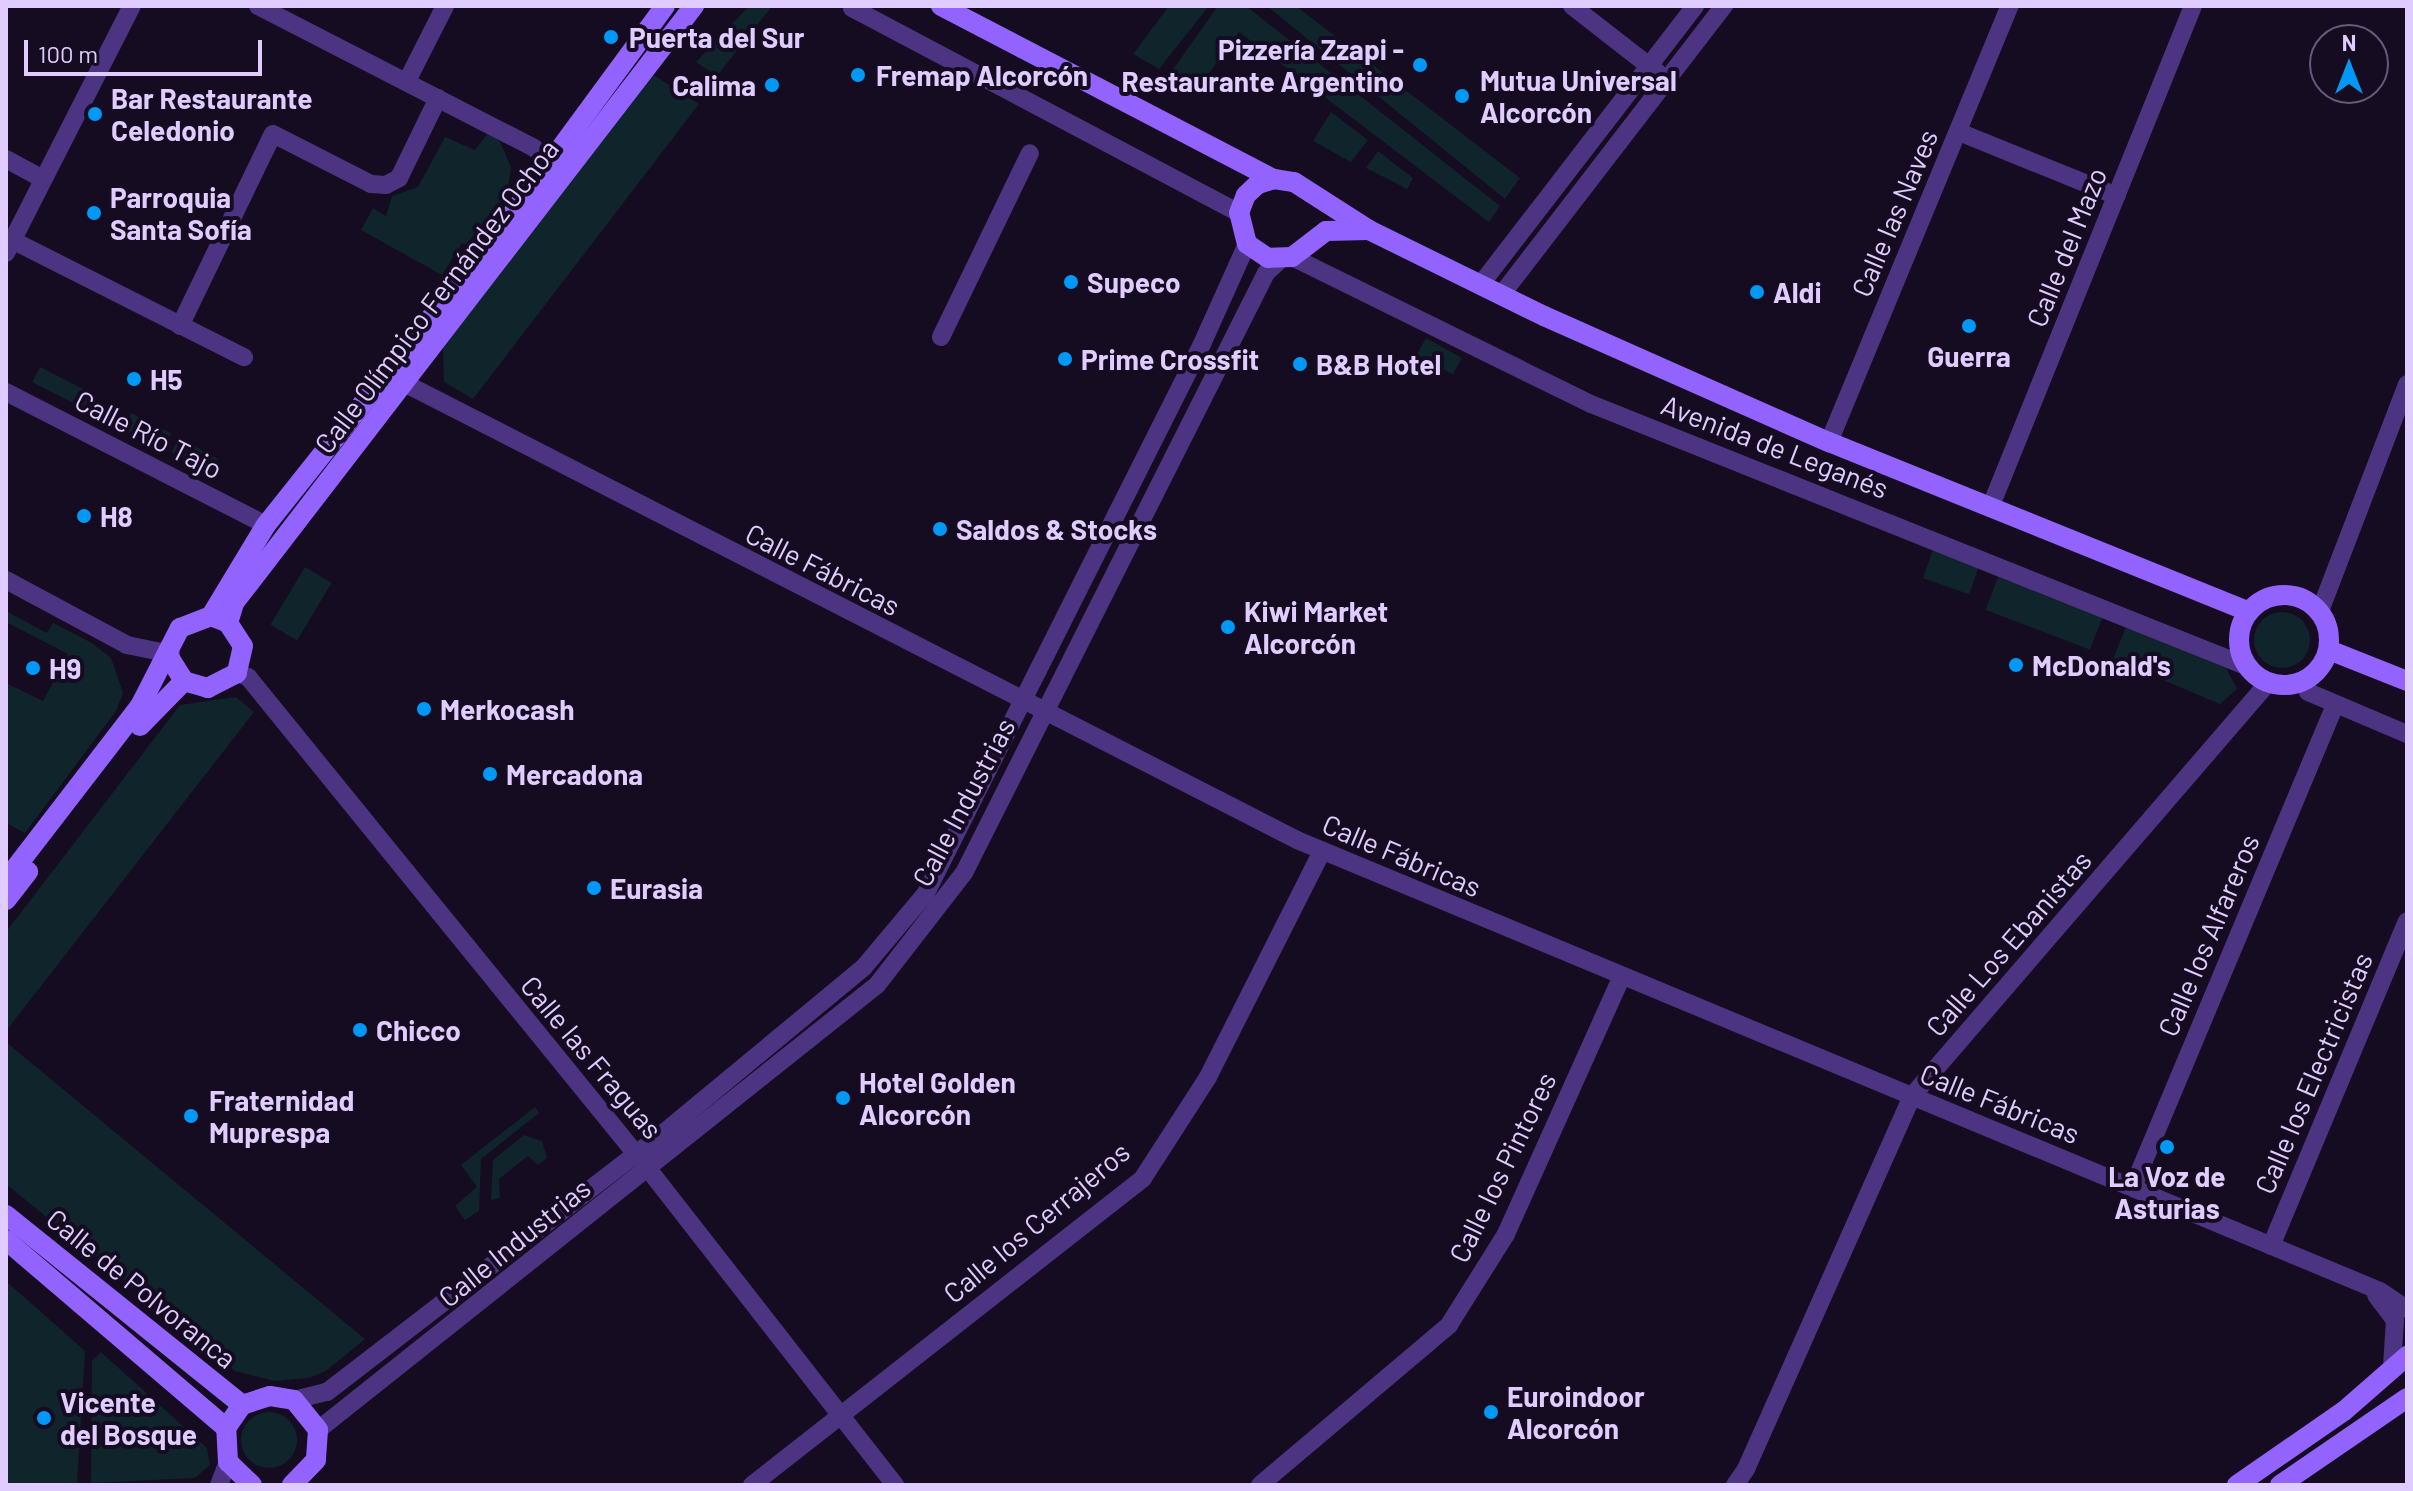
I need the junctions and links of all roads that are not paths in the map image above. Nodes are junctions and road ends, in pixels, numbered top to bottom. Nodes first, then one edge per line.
1 (132, 6) edge
2 (258, 6) edge
3 (445, 6) edge
4 (665, 6) edge
5 (694, 6) edge
6 (941, 6) edge
7 (1572, 6) edge
8 (1695, 6) edge
9 (1724, 6) edge
10 (2010, 6) edge
11 (2193, 6) edge
12 (852, 8) dead end
13 (1649, 66) junction
14 (407, 81) junction
15 (1667, 81) junction
16 (438, 98) junction
17 (1959, 132) junction
18 (1030, 153) dead end
19 (1226, 154) junction
20 (6, 159) edge
21 (558, 166) junction
22 (43, 179) junction
23 (1274, 179) junction
24 (1310, 193) junction
25 (2117, 196) junction
26 (1242, 204) junction
27 (1369, 230) junction
28 (1247, 244) junction
29 (1310, 245) junction
30 (9, 247) edge
31 (1287, 258) junction
32 (1481, 284) junction
33 (1502, 294) junction
34 (180, 326) junction
35 (941, 337) dead end
36 (244, 357) dead end
37 (406, 384) junction
38 (2407, 384) edge
39 (6, 392) edge
40 (1829, 442) junction
41 (1990, 508) junction
42 (266, 525) junction
43 (6, 580) edge
44 (2247, 611) junction
45 (2320, 611) junction
46 (220, 620) junction
47 (2329, 650) junction
48 (170, 655) junction
49 (2246, 666) junction
50 (237, 673) junction
51 (2305, 680) junction
52 (184, 681) junction
53 (2407, 681) edge
54 (2268, 683) junction
55 (1025, 703) junction
56 (2335, 705) junction
57 (1043, 711) junction
58 (2407, 734) edge
59 (1322, 851) junction
60 (6, 880) edge
61 (6, 900) edge
62 (2407, 921) edge
63 (1621, 978) junction
64 (1912, 1096) junction
65 (636, 1154) junction
66 (649, 1170) junction
67 (2133, 1187) junction
68 (6, 1215) edge
69 (6, 1240) edge
70 (2271, 1246) junction
71 (2368, 1287) junction
72 (2407, 1309) edge
73 (2400, 1362) edge
74 (2407, 1388) edge
75 (2407, 1398) edge
76 (294, 1400) junction
77 (242, 1405) junction
78 (842, 1415) junction
79 (2379, 1417) junction
80 (226, 1428) junction
81 (318, 1430) junction
82 (228, 1462) junction
83 (303, 1481) edge
84 (219, 1485) edge
85 (252, 1485) edge
86 (752, 1485) edge
87 (895, 1485) edge
88 (1260, 1485) edge
89 (1735, 1485) edge
90 (2237, 1485) edge
91 (2280, 1485) edge

1 - 22 street
2 - 14 street
3 - 14 street
4 - 21 street, Calle Olímpico Fernández Ochoa
5 - 21 street, Calle Olímpico Fernández Ochoa
6 - 19 street
7 - 13 street
8 - 13 street
9 - 15 street
10 - 17 street, Calle las Naves
11 - 25 street, Calle del Mazo
12 - 26 street
13 - 15 street
13 - 32 street
14 - 16 street
15 - 33 street
16 - 21 street
16 - 34 street
17 - 25 street
17 - 40 street, Calle las Naves
18 - 35 street
19 - 23 street
19 - 26 street
20 - 22 street
21 - 37 street, Calle Olímpico Fernández Ochoa
21 - 42 street, Calle Olímpico Fernández Ochoa
22 - 30 street
23 - 24 street
23 - 26 street
24 - 27 street, Avenida de Leganés
24 - 29 street
25 - 41 street, Calle del Mazo
26 - 28 street
27 - 29 street, Avenida de Leganés
27 - 32 street, Avenida de Leganés
28 - 31 street
28 - 55 street, Calle Industrias
29 - 31 street
30 - 34 street
31 - 49 street, Avenida de Leganés
31 - 57 street, Calle Industrias
32 - 33 street, Avenida de Leganés
33 - 40 street, Avenida de Leganés
34 - 36 street
37 - 46 street, Calle Olímpico Fernández Ochoa
37 - 55 street, Calle Fábricas
38 - 45 street
39 - 42 street, Calle Río Tajo
40 - 41 street, Avenida de Leganés
41 - 44 street, Avenida de Leganés
42 - 46 street, Calle Olímpico Fernández Ochoa
43 - 48 street
44 - 45 street
44 - 49 street
45 - 47 street
46 - 48 street
46 - 50 street
47 - 51 street
47 - 53 street
48 - 52 street
48 - 60 street
49 - 54 street
50 - 52 street
50 - 65 street, Calle las Fraguas
51 - 54 street
51 - 56 street
52 - 61 street
54 - 64 street, Calle Los Ebanistas
55 - 57 street, Calle Fábricas
55 - 65 street, Calle Industrias
56 - 58 street
56 - 67 street, Calle los Alfareros
57 - 59 street, Calle Fábricas
57 - 66 street, Calle Industrias
59 - 63 street, Calle Fábricas
59 - 78 street, Calle los Cerrajeros
62 - 70 street, Calle los Electricistas
63 - 64 street, Calle Fábricas
63 - 88 street, Calle los Pintores
64 - 67 street, Calle Fábricas
64 - 89 street, Calle Los Ebanistas
65 - 66 street, Calle las Fraguas
65 - 76 street, Calle Industrias
66 - 78 street, Calle las Fraguas
66 - 81 street, Calle Industrias
67 - 70 street, Calle Fábricas
68 - 77 street, Calle de Polvoranca
69 - 80 street, Calle de Polvoranca
70 - 71 street, Calle Fábricas
71 - 72 street, Calle Fábricas
71 - 73 street
73 - 90 street
74 - 79 street
75 - 79 street
76 - 77 street
76 - 81 street
77 - 80 street
78 - 86 street, Calle los Cerrajeros
78 - 87 street, Calle las Fraguas
79 - 91 street
80 - 82 street
81 - 83 street
82 - 84 street
82 - 85 street

